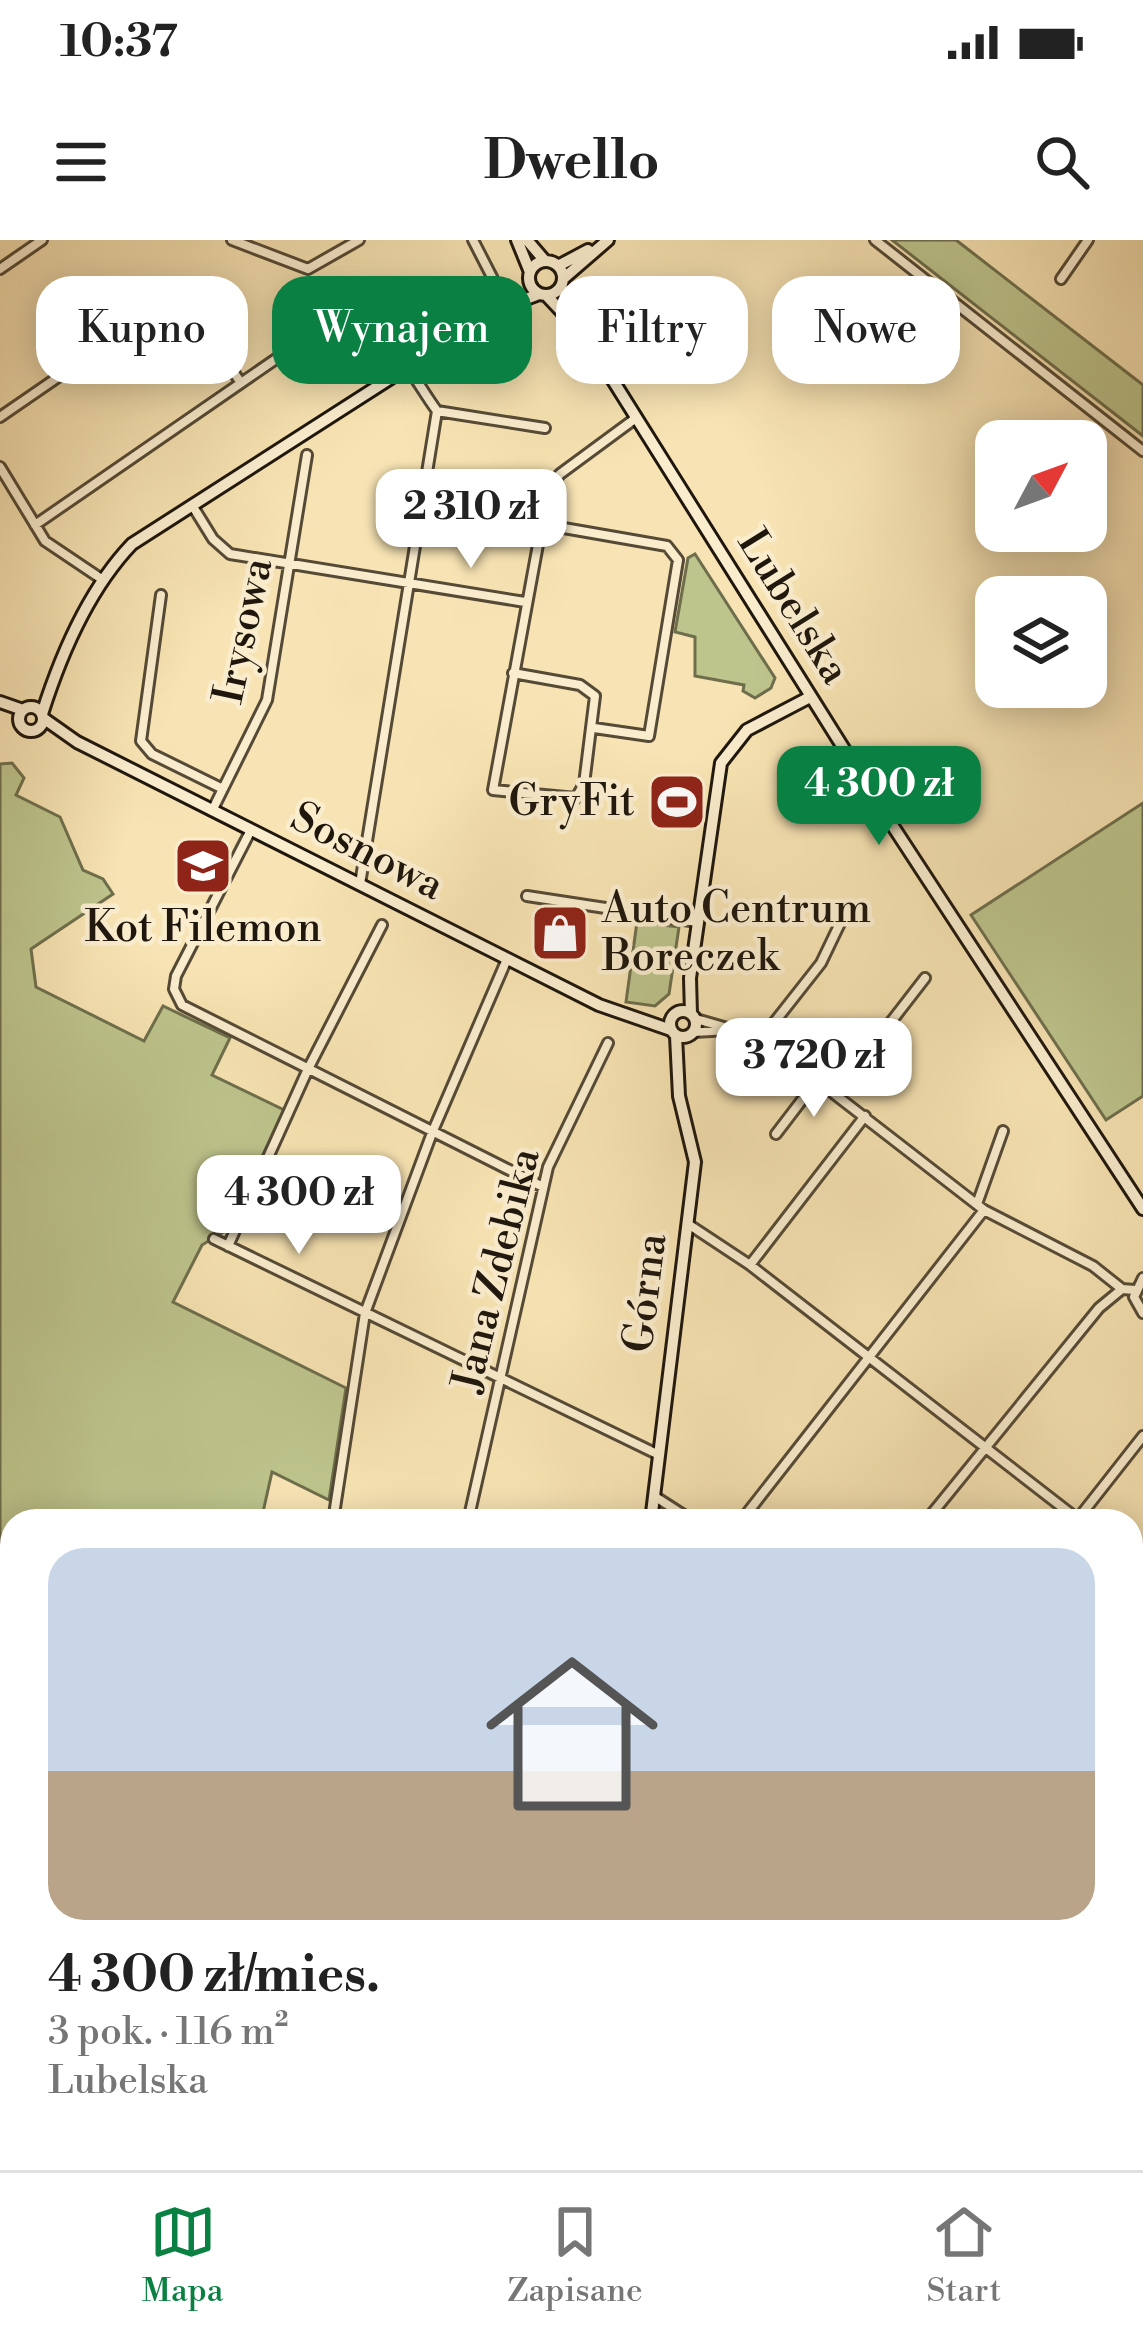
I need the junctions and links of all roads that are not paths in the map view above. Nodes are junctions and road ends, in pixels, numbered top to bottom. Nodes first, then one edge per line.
1 (42, 240) edge
2 (232, 240) edge
3 (359, 240) edge
4 (472, 240) edge
5 (517, 240) edge
6 (527, 240) edge
7 (607, 240) edge
8 (875, 240) edge
9 (1088, 240) edge
10 (551, 263) junction
11 (0, 268) edge
12 (491, 276) edge
13 (530, 276) joint
14 (558, 276) edge
15 (569, 276) edge
16 (532, 279) edge
17 (1061, 279) dead end
18 (556, 287) edge
19 (543, 295) junction
20 (532, 299) edge
21 (556, 308) edge
22 (48, 384) edge
23 (240, 384) edge
24 (379, 384) edge
25 (418, 384) edge
26 (615, 384) edge
27 (437, 411) junction
28 (0, 417) edge
29 (636, 418) junction
30 (545, 428) dead end
31 (1143, 451) edge
32 (307, 455) dead end
33 (0, 467) edge
34 (192, 503) junction
35 (35, 525) junction
36 (542, 532) junction
37 (290, 567) junction
38 (103, 580) junction
39 (410, 584) junction
40 (161, 595) dead end
41 (525, 602) junction
42 (512, 673) junction
43 (810, 697) junction
44 (0, 704) edge
45 (32, 716) junction
46 (594, 728) junction
47 (223, 789) junction
48 (212, 811) junction
49 (251, 830) junction
50 (360, 886) junction
51 (527, 896) dead end
52 (844, 915) dead end
53 (698, 922) junction
54 (382, 925) dead end
55 (507, 959) junction
56 (925, 978) dead end
57 (684, 1024) junction
58 (762, 1038) junction
59 (608, 1043) dead end
60 (308, 1070) junction
61 (818, 1079) junction
62 (836, 1093) junction
63 (866, 1116) junction
64 (1003, 1131) dead end
65 (432, 1133) junction
66 (776, 1134) dead end
67 (543, 1187) junction
68 (981, 1207) junction
69 (1143, 1209) edge
70 (688, 1224) junction
71 (214, 1239) dead end
72 (228, 1246) junction
73 (750, 1265) junction
74 (1143, 1278) edge
75 (1121, 1289) junction
76 (1135, 1290) junction
77 (365, 1313) junction
78 (1143, 1313) edge
79 (868, 1357) junction
80 (499, 1380) junction
81 (1143, 1436) edge
82 (984, 1446) junction
83 (659, 1455) junction
84 (655, 1496) junction
85 (335, 1509) edge
86 (471, 1509) edge
87 (653, 1509) edge
88 (675, 1509) edge
89 (750, 1509) edge
90 (935, 1509) edge
91 (1064, 1509) edge
92 (1087, 1509) edge

1 - 11 street
2 - 3 street
4 - 12 street
5 - 13 street
6 - 10 street
7 - 10 street
7 - 15 street
8 - 31 street
9 - 17 street
10 - 13 street
10 - 14 street, Lubelska
16 - 19 street, Lubelska
18 - 19 street
19 - 20 street
19 - 21 street, Lubelska
22 - 28 street
23 - 35 street
24 - 34 street
25 - 27 street
26 - 29 street, Lubelska
27 - 30 street
27 - 39 street
29 - 36 street
29 - 43 street, Lubelska
32 - 37 street, Irysowa
33 - 35 street
34 - 37 street
34 - 38 street
35 - 38 street
36 - 41 street
36 - 46 street
37 - 39 street
37 - 47 street, Irysowa
38 - 45 street
39 - 41 street
39 - 50 street
40 - 47 street
41 - 42 street
42 - 46 street
42 - 46 street
43 - 53 street, Górna
43 - 69 street, Lubelska
44 - 45 street, Sosnowa
45 - 48 street, Sosnowa
47 - 48 street, Irysowa
48 - 49 street, Sosnowa
49 - 50 street, Sosnowa
49 - 60 street
50 - 55 street, Sosnowa
51 - 53 street
52 - 58 street
53 - 57 street, Górna
54 - 60 street
55 - 57 street, Sosnowa
55 - 65 street
56 - 62 street
57 - 58 street
57 - 70 street, Górna
58 - 61 street
59 - 67 street, Jana Zdebika
60 - 65 street
60 - 72 street
61 - 62 street
61 - 66 street
62 - 63 street
63 - 68 street
63 - 73 street
64 - 68 street
65 - 67 street
65 - 77 street
67 - 80 street, Jana Zdebika
68 - 75 street
68 - 79 street
70 - 73 street
70 - 83 street, Górna
71 - 72 street
72 - 77 street
73 - 79 street
74 - 76 street
75 - 76 street
75 - 82 street
76 - 78 street
77 - 80 street
77 - 85 street
79 - 82 street
79 - 89 street
80 - 83 street
80 - 86 street, Jana Zdebika
81 - 92 street
82 - 90 street
82 - 91 street
83 - 84 street, Górna
84 - 87 street, Górna
84 - 88 street

